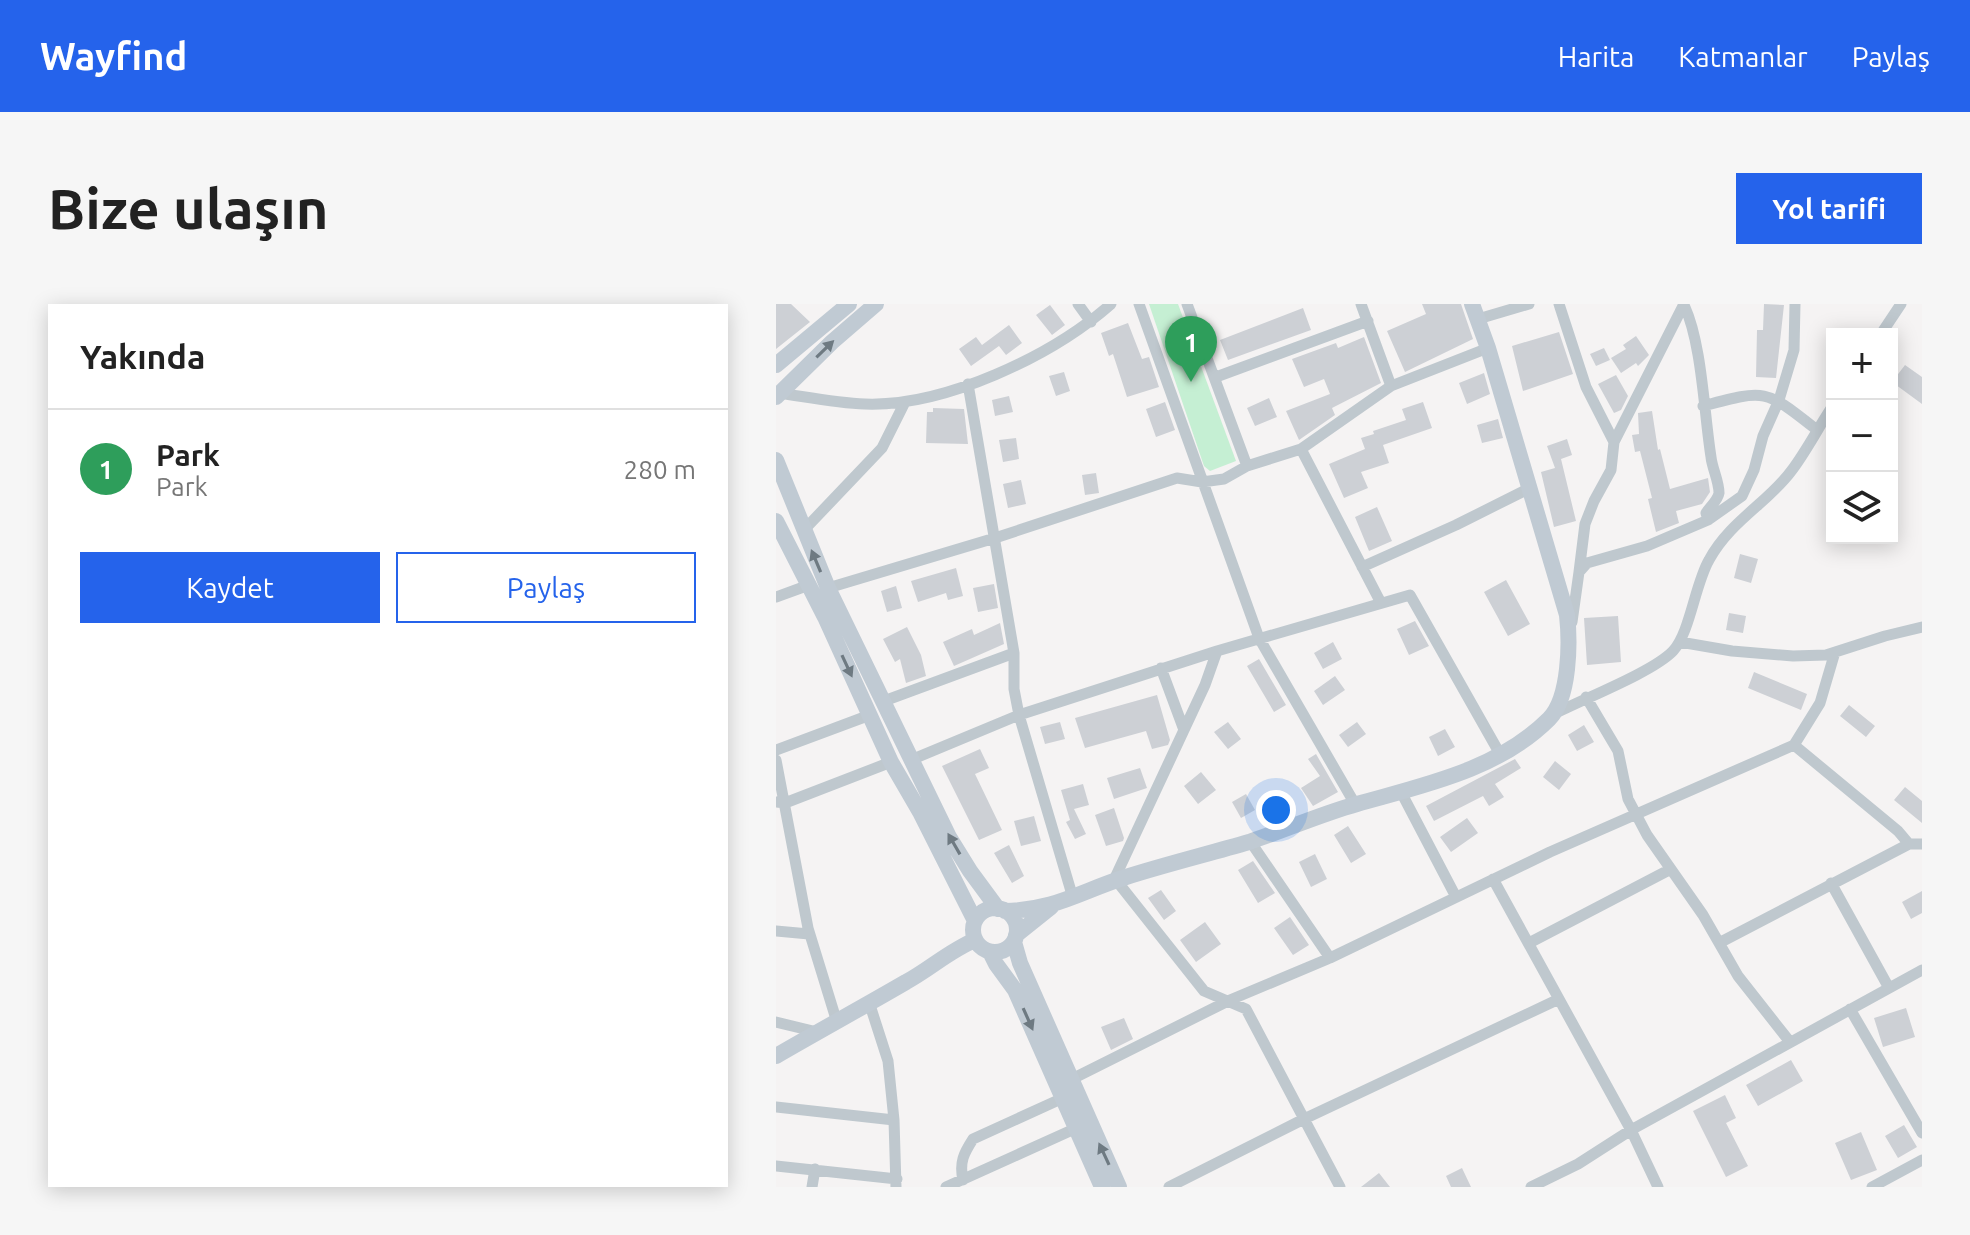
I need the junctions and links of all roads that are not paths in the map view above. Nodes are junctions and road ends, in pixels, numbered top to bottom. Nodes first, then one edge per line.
1 (849, 304) edge
2 (876, 304) edge
3 (1078, 304) edge
4 (1111, 304) edge
5 (1139, 304) edge
6 (1187, 304) edge
7 (1361, 304) edge
8 (1529, 304) edge
9 (1559, 304) edge
10 (1684, 304) edge
11 (1795, 304) edge
12 (1901, 304) edge
13 (1475, 312) edge
14 (1368, 321) junction
15 (1091, 322) junction
16 (1885, 328) edge
17 (1488, 348) junction
18 (776, 365) edge
19 (1216, 377) junction
20 (968, 384) junction
21 (1391, 386) junction
22 (778, 395) edge
23 (1779, 400) junction
24 (905, 402) junction
25 (1703, 406) junction
26 (1826, 416) edge
27 (1817, 430) junction
28 (1614, 442) junction
29 (1301, 449) junction
30 (776, 460) edge
31 (1247, 466) junction
32 (1202, 482) junction
33 (1530, 488) junction
34 (1708, 520) junction
35 (776, 521) edge
36 (803, 531) junction
37 (995, 538) junction
38 (1362, 567) junction
39 (1579, 572) junction
40 (809, 585) junction
41 (828, 588) junction
42 (776, 597) edge
43 (1381, 603) junction
44 (1922, 627) edge
45 (1569, 634) junction
46 (1259, 638) junction
47 (1680, 642) junction
48 (1217, 651) junction
49 (1835, 652) junction
50 (1014, 653) junction
51 (1161, 668) junction
52 (1586, 697) junction
53 (884, 701) junction
54 (870, 715) junction
55 (1019, 715) junction
56 (1553, 715) junction
57 (1184, 730) junction
58 (1794, 745) junction
59 (776, 750) edge
60 (1500, 754) junction
61 (913, 759) junction
62 (776, 760) edge
63 (891, 762) junction
64 (1401, 792) junction
65 (780, 802) edge
66 (1355, 804) junction
67 (1636, 815) junction
68 (1250, 841) junction
69 (1909, 844) junction
70 (1922, 844) edge
71 (1669, 870) junction
72 (1493, 879) junction
73 (1115, 881) junction
74 (1831, 883) junction
75 (1456, 897) junction
76 (1073, 898) junction
77 (1053, 906) junction
78 (1002, 910) junction
79 (975, 921) junction
80 (776, 931) edge
81 (809, 934) junction
82 (1015, 938) junction
83 (975, 940) junction
84 (1529, 943) junction
85 (1719, 943) junction
86 (990, 952) junction
87 (1330, 958) junction
88 (1922, 970) edge
89 (1889, 988) junction
90 (1559, 999) junction
91 (1230, 1000) junction
92 (869, 1002) junction
93 (1850, 1009) junction
94 (836, 1019) junction
95 (776, 1022) edge
96 (817, 1032) junction
97 (1790, 1042) junction
98 (776, 1056) edge
99 (1070, 1080) junction
100 (1063, 1098) junction
101 (776, 1107) edge
102 (1304, 1119) junction
103 (894, 1120) junction
104 (1082, 1125) junction
105 (1631, 1130) junction
106 (1922, 1133) edge
107 (1922, 1160) edge
108 (776, 1166) edge
109 (815, 1169) junction
110 (963, 1180) junction
111 (896, 1183) edge
112 (812, 1187) edge
113 (946, 1187) edge
114 (1102, 1187) edge
115 (1119, 1187) edge
116 (1169, 1187) edge
117 (1340, 1187) edge
118 (1531, 1187) edge
119 (1658, 1187) edge
120 (1872, 1187) edge

1 - 18 street
22 -> 2 street
3 - 15 street
4 - 15 street
5 - 32 street
6 - 19 street
7 - 14 street
8 - 13 street
9 - 28 street
10 - 25 street
10 - 28 street
11 - 23 street
12 - 16 street
13 - 17 street
14 - 19 street
14 - 21 street
15 - 20 street
17 - 21 street
17 - 33 street
19 - 31 street
20 - 24 street
20 - 37 street
21 - 29 street
22 - 24 street
23 - 25 street
23 - 27 street
23 - 34 street
24 - 36 street
25 - 34 street
26 - 27 street
27 - 47 street
28 - 39 street
29 - 31 street
29 - 38 street
30 - 36 street
31 - 32 street
32 - 37 street
32 - 46 street
33 - 38 street
33 - 45 street
34 - 39 street
35 - 40 street
41 -> 36 street
37 - 41 street
37 - 50 street
38 - 43 street
39 - 45 street
40 - 42 street
40 -> 54 street
41 - 53 street
43 - 46 street
43 - 60 street
44 - 49 street
45 - 56 street
46 - 48 street
46 - 66 street
47 - 49 street
47 - 52 street
48 - 51 street
48 - 57 street
49 - 58 street
50 - 53 street
50 - 55 street
51 - 55 street
51 - 57 street
52 - 56 street
52 - 67 street
53 - 61 street
54 - 59 street
54 - 63 street
55 - 61 street
55 - 76 street
56 - 60 street
57 - 73 street
58 - 67 street
58 - 69 street
60 - 64 street
78 -> 61 street
62 - 65 street
63 - 65 street
63 - 79 street
64 - 66 street
64 - 75 street
65 - 81 street
66 - 68 street
67 - 71 street
67 - 72 street
68 - 73 street
68 - 87 street
69 - 70 street
69 - 74 street
71 - 84 street
71 - 85 street
72 - 75 street
72 - 84 street
73 - 76 street
73 - 91 street
74 - 85 street
74 - 89 street
75 - 87 street
76 - 77 street
77 - 78 street
77 - 82 street
78 - 79 street
78 - 82 street
79 - 83 street
80 - 81 street
81 - 94 street
82 - 86 street
82 - 99 street
83 - 86 street
83 - 92 street
84 - 90 street
85 - 97 street
86 -> 100 street
87 - 91 street
88 - 89 street
89 - 93 street
90 - 102 street
90 - 105 street
91 - 99 street
91 - 102 street
92 - 94 street
92 - 103 street
93 - 97 street
93 - 106 street
94 - 96 street
95 - 96 street
96 - 98 street
97 - 105 street
99 - 104 street
100 - 104 street
100 - 110 street
101 - 103 street
102 - 116 street
102 - 117 street
103 - 111 street
104 - 110 street
104 - 114 street
115 -> 104 street
105 - 118 street
105 - 119 street
107 - 120 street
108 - 109 street
109 - 111 street
109 - 112 street
110 - 113 street

